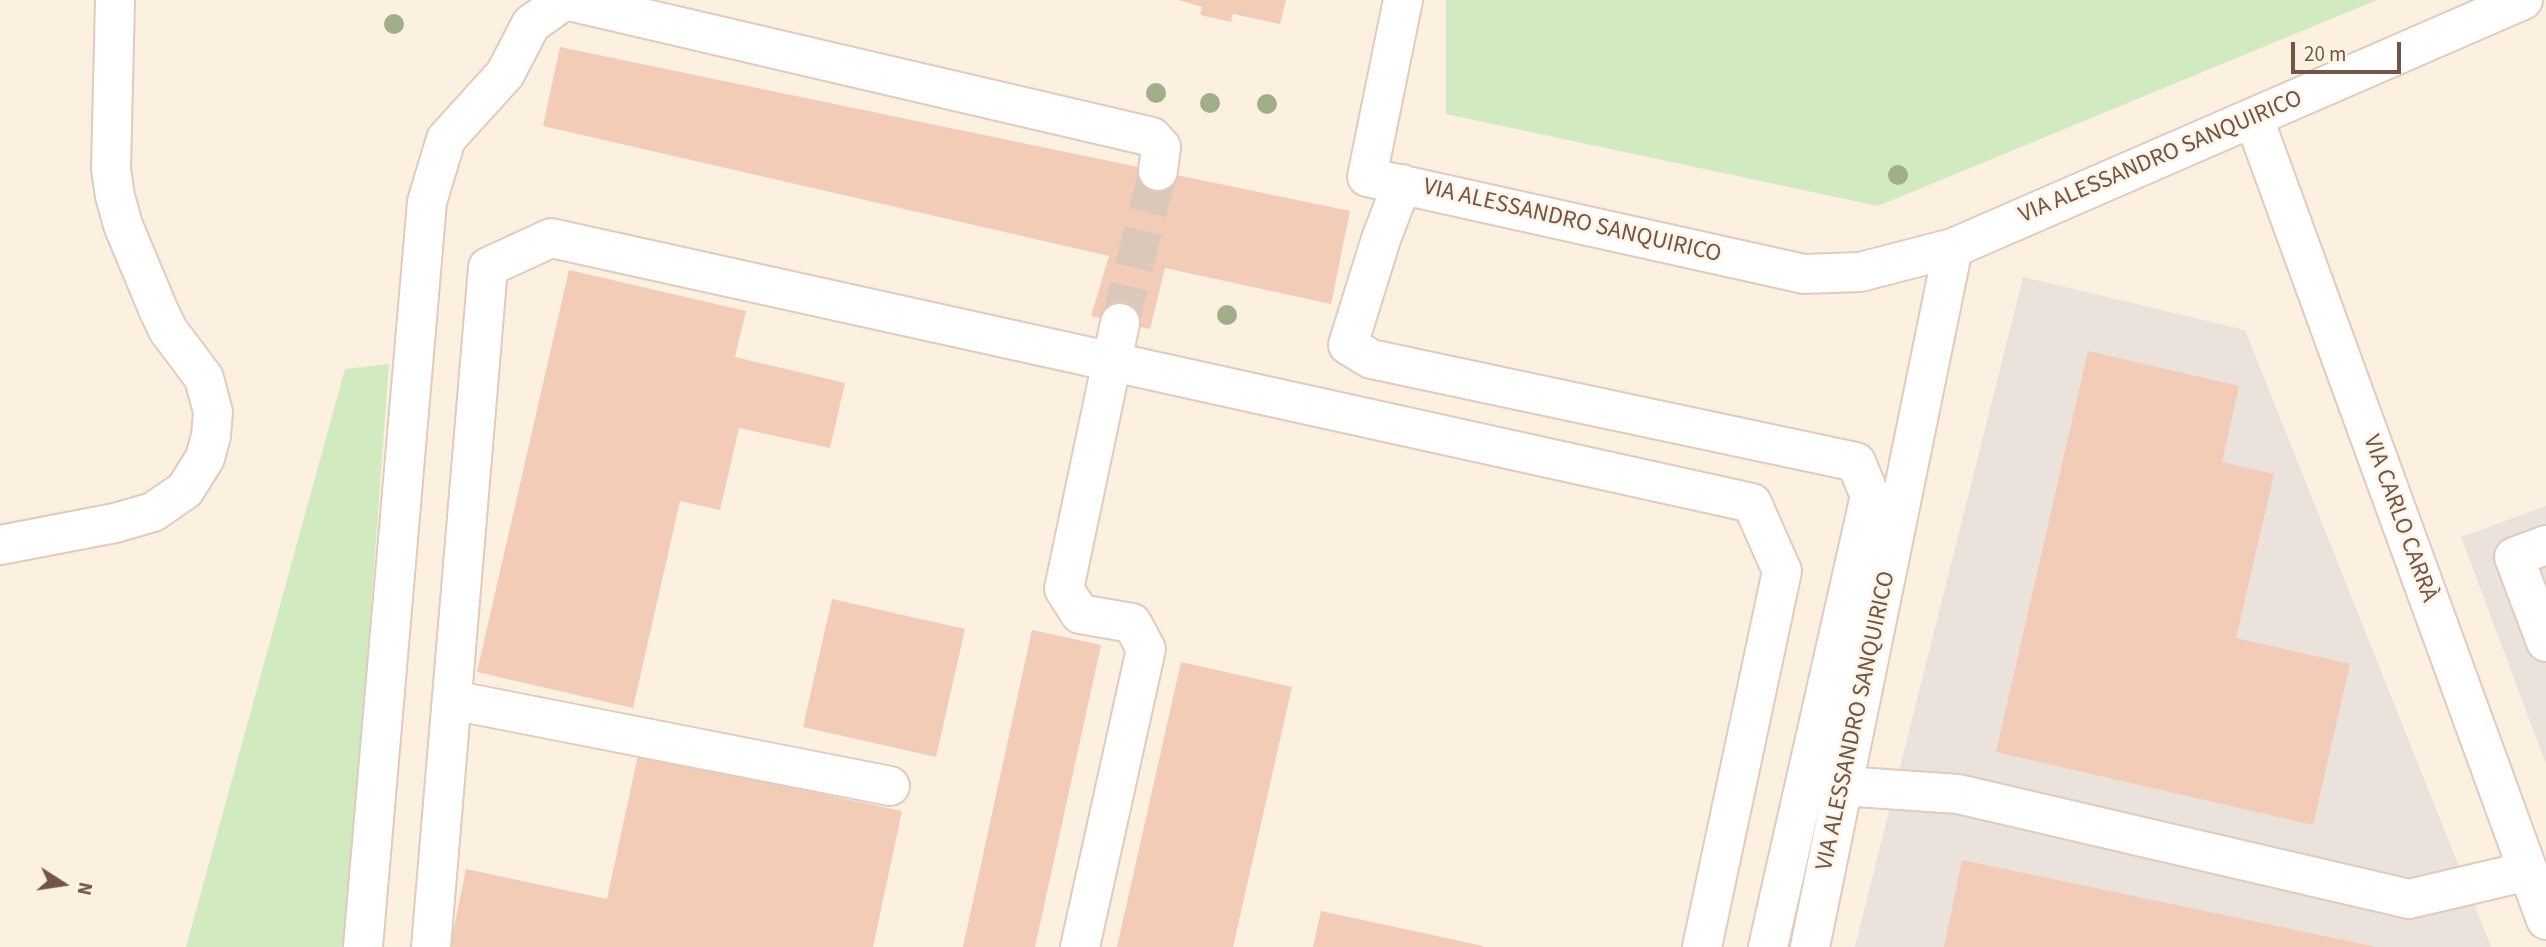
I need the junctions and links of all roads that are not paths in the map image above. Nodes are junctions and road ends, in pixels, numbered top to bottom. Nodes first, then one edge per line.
1 (115, 0) edge
2 (1403, 0) edge
3 (2523, 0) edge
4 (2254, 119) junction
5 (1158, 171) tunnel mouth
6 (1402, 184) junction
7 (1953, 248) junction
8 (1120, 323) tunnel mouth
9 (1112, 362) junction
10 (0, 545) edge
11 (2546, 545) edge
12 (2546, 642) edge
13 (452, 700) junction
14 (890, 786) dead end
15 (1843, 786) junction
16 (2528, 871) junction
17 (2546, 920) edge
18 (363, 947) edge
19 (431, 947) edge
20 (1080, 947) edge
21 (1702, 947) edge
22 (1768, 947) edge
23 (1811, 947) edge

1 - 10 street
2 - 6 street, VIA ALESSANDRO SANQUIRICO
3 - 4 street, VIA ALESSANDRO SANQUIRICO
4 - 7 street, VIA ALESSANDRO SANQUIRICO
4 - 16 street, VIA CARLO CARRÀ
5 - 18 street
6 - 7 street, VIA ALESSANDRO SANQUIRICO
6 - 22 street
7 - 15 street, VIA ALESSANDRO SANQUIRICO
8 - 9 street
9 - 13 street
9 - 20 street
9 - 21 street
11 - 12 street
13 - 14 street
13 - 19 street
15 - 16 street
15 - 23 street, VIA ALESSANDRO SANQUIRICO
16 - 17 street, VIA CARLO CARRÀ

